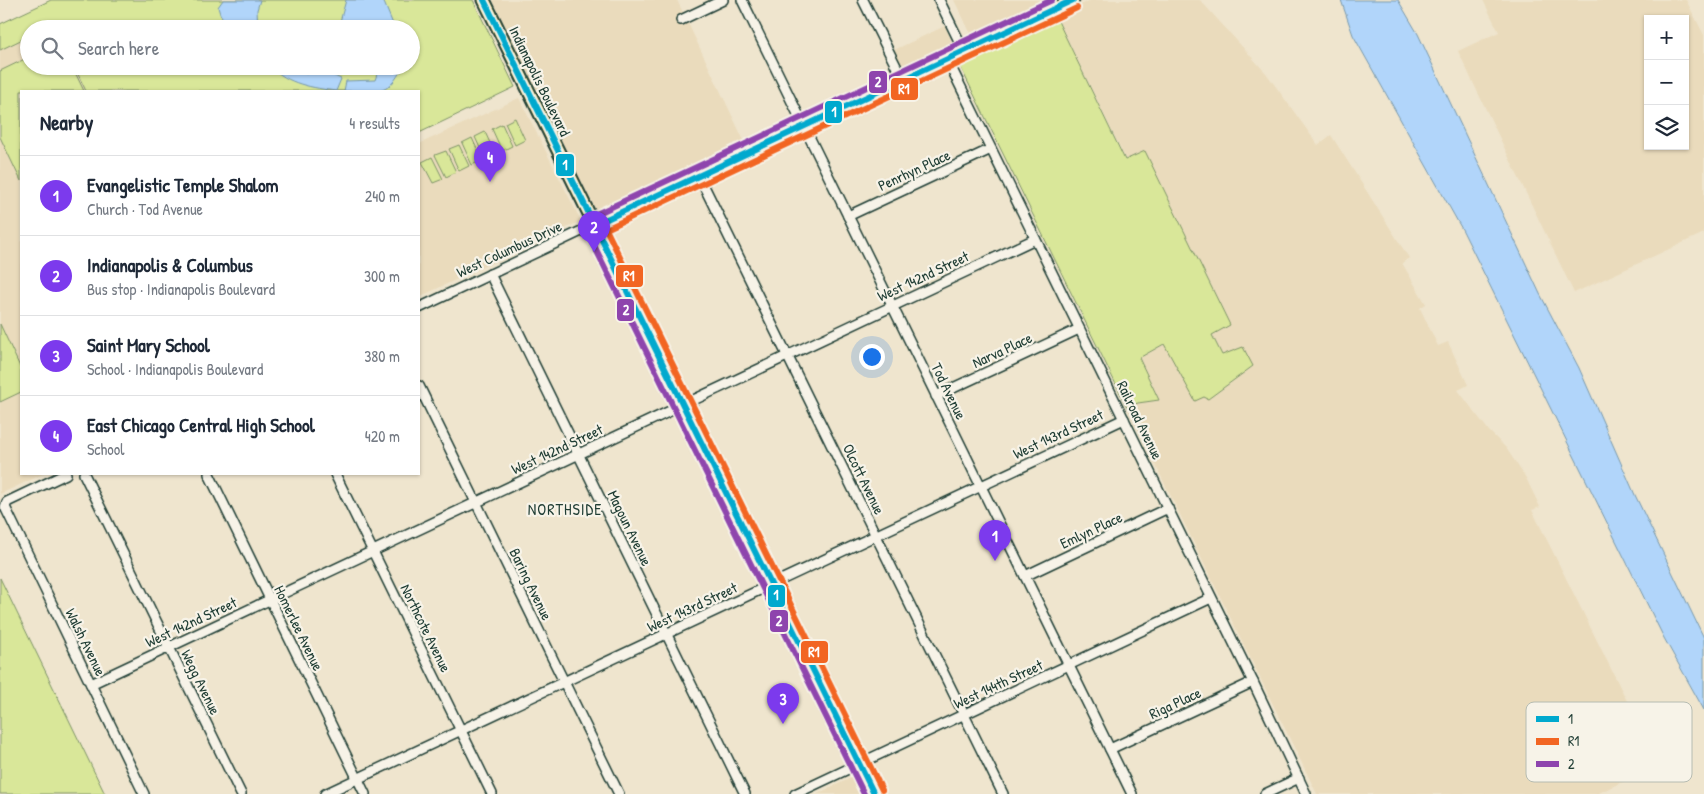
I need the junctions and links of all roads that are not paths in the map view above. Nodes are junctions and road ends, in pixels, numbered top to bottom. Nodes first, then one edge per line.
1 (484, 0) edge
2 (724, 0) edge
3 (742, 0) edge
4 (863, 0) edge
5 (939, 0) edge
6 (1073, 0) edge
7 (681, 20) dead end
8 (964, 51) junction
9 (947, 59) junction
10 (903, 80) junction
11 (804, 127) junction
12 (991, 149) junction
13 (700, 176) junction
14 (848, 216) junction
15 (594, 225) junction
16 (1035, 239) junction
17 (490, 274) junction
18 (892, 306) junction
19 (420, 308) edge
20 (1079, 329) junction
21 (788, 355) junction
22 (420, 388) edge
23 (936, 396) junction
24 (682, 405) junction
25 (1124, 419) junction
26 (579, 454) junction
27 (64, 475) edge
28 (84, 475) edge
29 (209, 475) edge
30 (335, 475) edge
31 (980, 486) junction
32 (476, 502) junction
33 (1168, 508) junction
34 (876, 535) junction
35 (373, 551) junction
36 (1025, 576) junction
37 (771, 585) junction
38 (1212, 598) junction
39 (270, 599) junction
40 (667, 634) junction
41 (169, 647) junction
42 (1068, 665) junction
43 (564, 682) junction
44 (1253, 682) junction
45 (90, 684) junction
46 (964, 715) junction
47 (461, 730) junction
48 (1110, 749) junction
49 (859, 764) junction
50 (1299, 778) junction
51 (358, 779) junction
52 (144, 794) edge
53 (240, 794) edge
54 (326, 794) edge
55 (365, 794) edge
56 (492, 794) edge
57 (619, 794) edge
58 (745, 794) edge
59 (795, 794) edge
60 (874, 794) edge
61 (1004, 794) edge
62 (1132, 794) edge
63 (1265, 794) edge
64 (1306, 794) edge

1 - 15 main road, Indianapolis Boulevard
2 - 7 street
3 - 11 street, Tod Avenue
4 - 10 street
5 - 8 street
6 - 8 main road, West Columbus Drive
8 - 9 main road, West Columbus Drive
9 - 10 main road, West Columbus Drive
9 - 12 street, Railroad Avenue
10 - 11 main road, West Columbus Drive
11 - 13 main road, West Columbus Drive
11 - 14 street, Tod Avenue
12 - 14 street, Penrhyn Place
12 - 16 street, Railroad Avenue
13 - 15 main road, West Columbus Drive
13 - 21 street, Olcott Avenue
14 - 18 street, Tod Avenue
15 - 17 street, West Columbus Drive
15 - 24 main road, Indianapolis Boulevard
16 - 18 street, West 142nd Street
16 - 20 street, Railroad Avenue
17 - 19 street, West Columbus Drive
17 - 26 street, Magoun Avenue
18 - 21 street, West 142nd Street
18 - 23 street, Tod Avenue
20 - 23 street, Narva Place
20 - 25 street, Railroad Avenue
21 - 24 street, West 142nd Street
21 - 34 street, Olcott Avenue
22 - 32 street, Baring Avenue
23 - 31 street, Tod Avenue
24 - 26 street, West 142nd Street
24 - 37 main road, Indianapolis Boulevard
25 - 31 street, West 143rd Street
25 - 33 street, Railroad Avenue
26 - 32 street, West 142nd Street
26 - 40 street, Magoun Avenue
27 - 45 street, Walsh Avenue
28 - 41 street, Wegg Avenue
29 - 39 street, Homerlee Avenue
30 - 35 street, Northcote Avenue
31 - 34 street, West 143rd Street
31 - 36 street, Tod Avenue
32 - 35 street, West 142nd Street
32 - 43 street, Baring Avenue
33 - 36 street, Emlyn Place
33 - 38 street, Railroad Avenue
34 - 37 street, West 143rd Street
34 - 46 street, Olcott Avenue
35 - 39 street, West 142nd Street
35 - 47 street, Northcote Avenue
36 - 42 street, Tod Avenue
37 - 40 street, West 143rd Street
37 - 49 main road, Indianapolis Boulevard
38 - 42 street, West 144th Street
38 - 44 street, Railroad Avenue
39 - 41 street, West 142nd Street
39 - 51 street, Homerlee Avenue
40 - 43 street, West 143rd Street
40 - 58 street, Magoun Avenue
41 - 45 street, West 142nd Street
41 - 53 street, Wegg Avenue
42 - 46 street, West 144th Street
42 - 48 street, Tod Avenue
43 - 47 street, West 143rd Street
43 - 57 street, Baring Avenue
44 - 48 street, Riga Place
44 - 50 street, Railroad Avenue
45 - 52 street, Walsh Avenue
46 - 49 street, West 144th Street
46 - 61 street, Olcott Avenue
47 - 51 street, West 143rd Street
47 - 56 street, Northcote Avenue
48 - 62 street, Tod Avenue
49 - 59 street, West 144th Street
49 - 60 main road, Indianapolis Boulevard
50 - 63 street
50 - 64 street, Railroad Avenue
51 - 54 street, West 143rd Street
51 - 55 street, Homerlee Avenue

